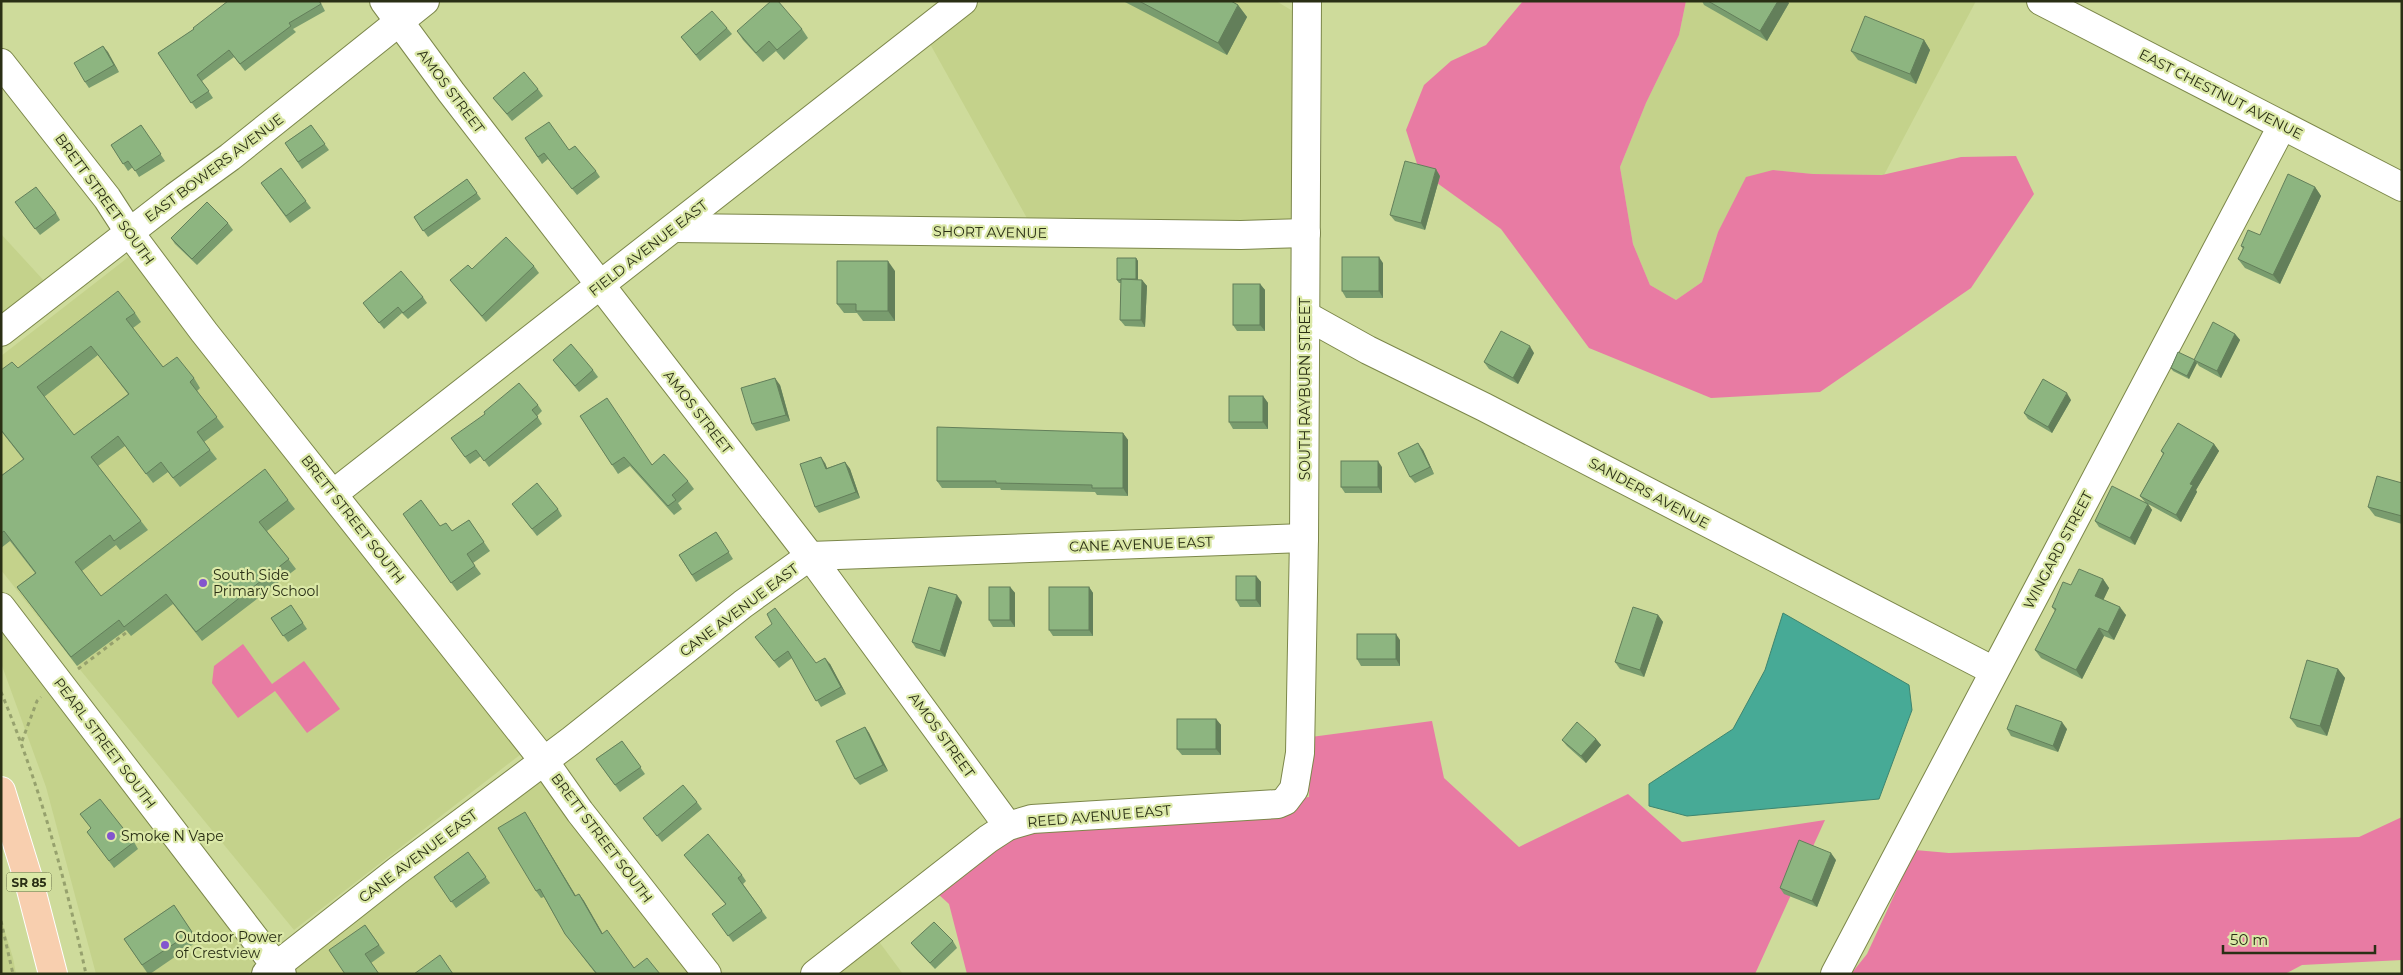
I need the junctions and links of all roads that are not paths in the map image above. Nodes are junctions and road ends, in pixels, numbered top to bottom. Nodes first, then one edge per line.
1 (425, 1) edge
2 (964, 1) edge
3 (2040, 1) edge
4 (1306, 2) edge
5 (392, 11) edge
6 (1, 62) edge
7 (2282, 126) junction
8 (2402, 187) edge
9 (675, 228) junction
10 (129, 232) junction
11 (1306, 233) junction
12 (600, 285) junction
13 (1305, 315) junction
14 (1, 332) edge
15 (333, 494) junction
16 (1304, 538) junction
17 (810, 556) junction
18 (1, 607) edge
19 (1994, 671) junction
20 (544, 761) junction
21 (1297, 776) joint
22 (1, 791) edge
23 (1008, 826) junction
24 (275, 971) edge
25 (53, 974) edge
26 (707, 974) edge
27 (815, 974) edge
28 (1835, 974) edge

1 - 5 street, EAST BOWERS AVENUE
2 - 9 street, FIELD AVENUE EAST
3 - 7 street, EAST CHESTNUT AVENUE
4 - 11 street, SOUTH RAYBURN STREET
5 - 10 street, EAST BOWERS AVENUE
5 - 12 street, AMOS STREET
6 - 10 street, BRETT STREET SOUTH
7 - 8 street, EAST CHESTNUT AVENUE
7 - 19 street, WINGARD STREET
9 - 11 street, SHORT AVENUE
9 - 12 street, FIELD AVENUE EAST
10 - 14 street, EAST BOWERS AVENUE
10 - 15 street, BRETT STREET SOUTH
11 - 13 street, SOUTH RAYBURN STREET
12 - 15 street, FIELD AVENUE EAST
12 - 17 street, AMOS STREET
13 - 16 street, SOUTH RAYBURN STREET
13 - 19 street, SANDERS AVENUE
15 - 20 street, BRETT STREET SOUTH
16 - 17 street, CANE AVENUE EAST
16 - 21 street, SOUTH RAYBURN STREET
17 - 20 street, CANE AVENUE EAST
17 - 23 street, AMOS STREET
18 - 24 street, PEARL STREET SOUTH
19 - 28 street, WINGARD STREET
20 - 24 street, CANE AVENUE EAST
20 - 26 street, BRETT STREET SOUTH
21 - 23 street, REED AVENUE EAST
22 - 25 main road, SR 85
23 - 27 street, REED AVENUE EAST

